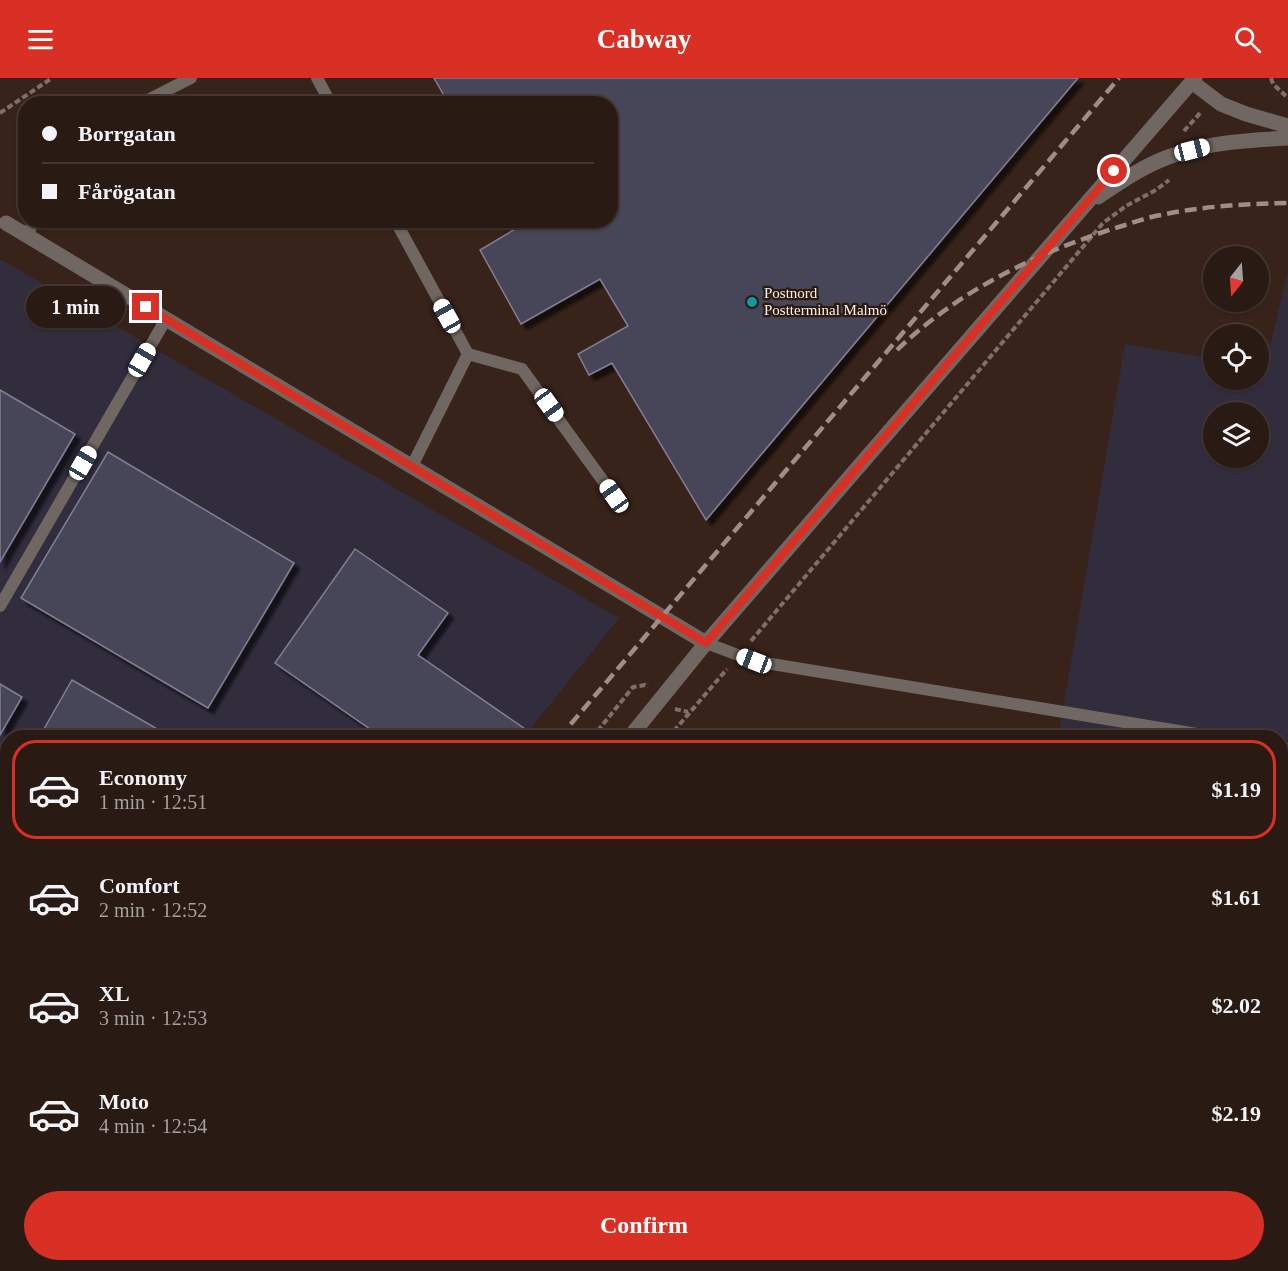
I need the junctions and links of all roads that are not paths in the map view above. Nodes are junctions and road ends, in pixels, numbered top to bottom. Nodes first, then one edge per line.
1 (191, 78) edge
2 (317, 78) edge
3 (1192, 79) edge
4 (156, 96) edge
5 (327, 96) edge
6 (1288, 126) edge
7 (1288, 138) edge
8 (1083, 207) junction
9 (6, 223) dead end
10 (31, 228) edge
11 (399, 228) edge
12 (27, 235) junction
13 (166, 319) junction
14 (468, 354) junction
15 (412, 466) junction
16 (614, 496) dead end
17 (0, 606) edge
18 (706, 643) junction
19 (635, 730) edge
20 (1172, 730) edge

1 - 4 lane
2 - 5 lane
3 - 6 street
3 - 8 street
7 - 8 street
8 - 18 street
9 - 12 street
10 - 12 lane
11 - 14 lane
12 - 13 street
13 - 15 street
13 - 17 lane
14 - 15 lane
14 - 16 lane
15 - 18 street
18 - 19 street
18 - 20 lane

